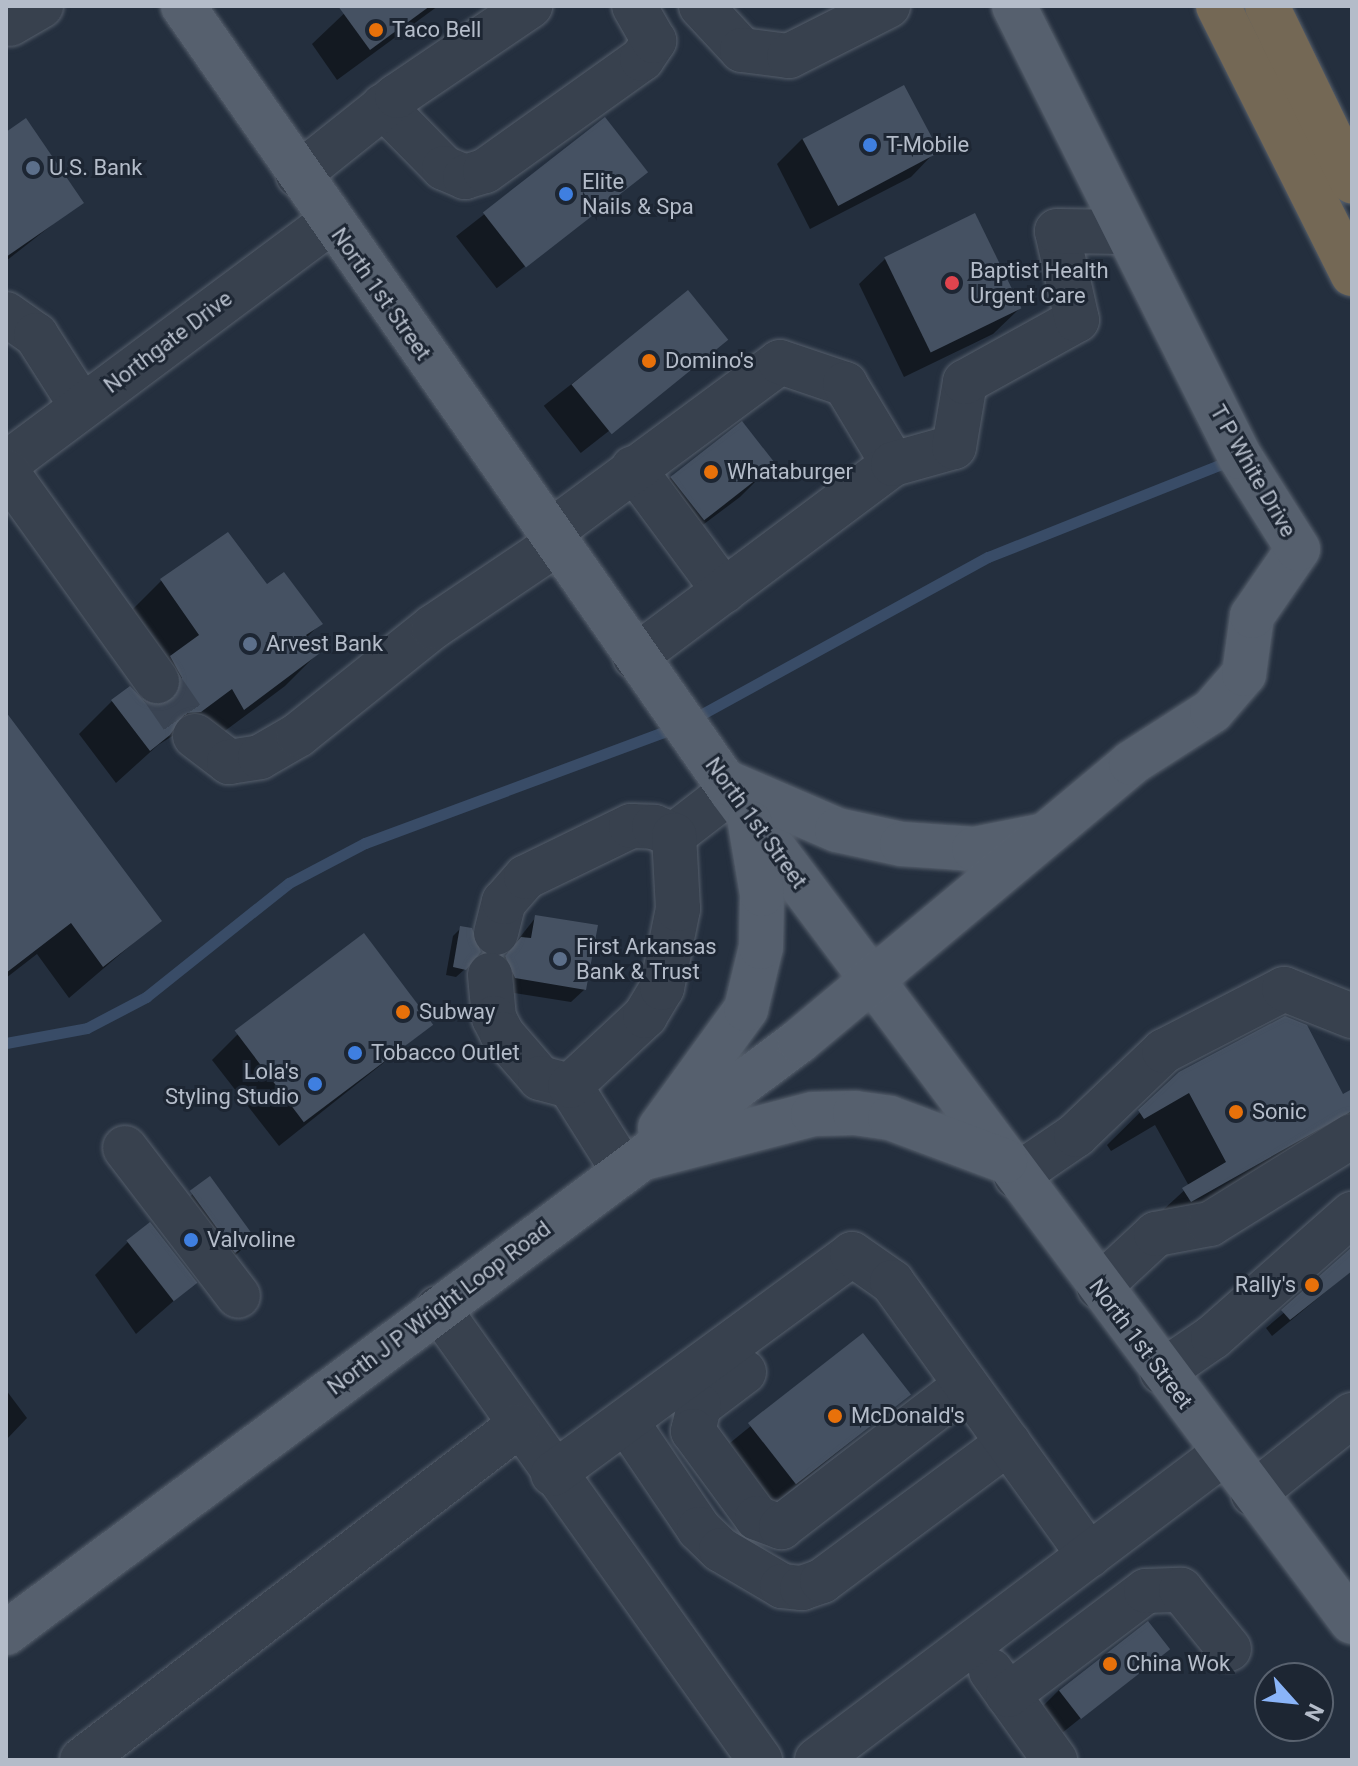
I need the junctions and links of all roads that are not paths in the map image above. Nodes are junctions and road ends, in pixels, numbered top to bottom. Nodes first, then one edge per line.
1 (183, 6) edge
2 (530, 6) edge
3 (699, 6) edge
4 (888, 6) edge
5 (1014, 6) edge
6 (1218, 6) edge
7 (1267, 6) edge
8 (640, 17) edge
9 (383, 106) junction
10 (298, 175) junction
11 (1352, 181) edge
12 (331, 222) junction
13 (1125, 232) junction
14 (1352, 274) edge
15 (6, 314) edge
16 (82, 407) junction
17 (6, 464) edge
18 (893, 464) junction
19 (633, 468) junction
20 (6, 471) edge
21 (552, 539) junction
22 (724, 591) junction
23 (635, 657) junction
24 (157, 681) tunnel mouth
25 (195, 736) tunnel mouth
26 (734, 796) junction
27 (1047, 834) junction
28 (674, 835) junction
29 (496, 933) dead end
30 (490, 975) dead end
31 (872, 983) junction
32 (1352, 1016) edge
33 (570, 1086) junction
34 (1352, 1136) edge
35 (125, 1148) dead end
36 (631, 1164) junction
37 (1011, 1168) junction
38 (1352, 1214) edge
39 (878, 1272) junction
40 (1099, 1287) junction
41 (238, 1296) dead end
42 (438, 1308) junction
43 (1162, 1372) junction
44 (966, 1385) junction
45 (1352, 1415) edge
46 (628, 1424) junction
47 (518, 1426) junction
48 (1008, 1443) junction
49 (1223, 1454) junction
50 (553, 1474) junction
51 (1253, 1494) junction
52 (1089, 1555) junction
53 (1349, 1612) edge
54 (6, 1633) edge
55 (971, 1643) junction
56 (1229, 1649) dead end
57 (1008, 1695) junction
58 (82, 1760) edge
59 (760, 1760) edge
60 (817, 1760) edge
61 (1055, 1760) edge

1 - 10 main road, North 1st Street
2 - 9 street
3 - 4 street
3 - 8 street
5 - 13 main road, T P White Drive
6 - 14 highway
7 - 11 highway
8 - 9 street
9 - 10 street
10 - 12 main road, North 1st Street
12 - 16 street, Northgate Drive
12 - 21 main road, North 1st Street
13 - 18 street
13 - 27 main road, T P White Drive
15 - 16 street
16 - 17 street, Northgate Drive
18 - 19 street
18 - 22 street
19 - 21 street
19 - 22 street
20 - 24 street
21 - 23 main road, North 1st Street
21 - 25 street
22 - 23 street
23 - 26 main road, North 1st Street
26 - 27 main road
26 - 28 street
26 - 31 main road, North 1st Street
26 - 36 main road
27 - 31 main road, T P White Drive
28 - 29 street
28 - 33 street
30 - 33 street
31 - 36 main road, North J P Wright Loop Road
31 - 37 main road, North 1st Street
32 - 37 street
33 - 36 street
34 - 40 street
35 - 41 street
36 - 37 main road
36 - 42 main road, North J P Wright Loop Road
37 - 40 main road, North 1st Street
38 - 43 street
39 - 44 street
39 - 44 street
39 - 46 street
40 - 43 main road, North 1st Street
42 - 47 street
42 - 54 main road, North J P Wright Loop Road
43 - 49 main road, North 1st Street
44 - 48 street
45 - 51 street
46 - 48 street
46 - 50 street
47 - 50 street
47 - 58 street
48 - 52 street
49 - 51 main road, North 1st Street
49 - 52 street
50 - 59 street
51 - 53 main road, North 1st Street
52 - 55 street
55 - 57 street
55 - 60 street
56 - 57 street
57 - 61 street

